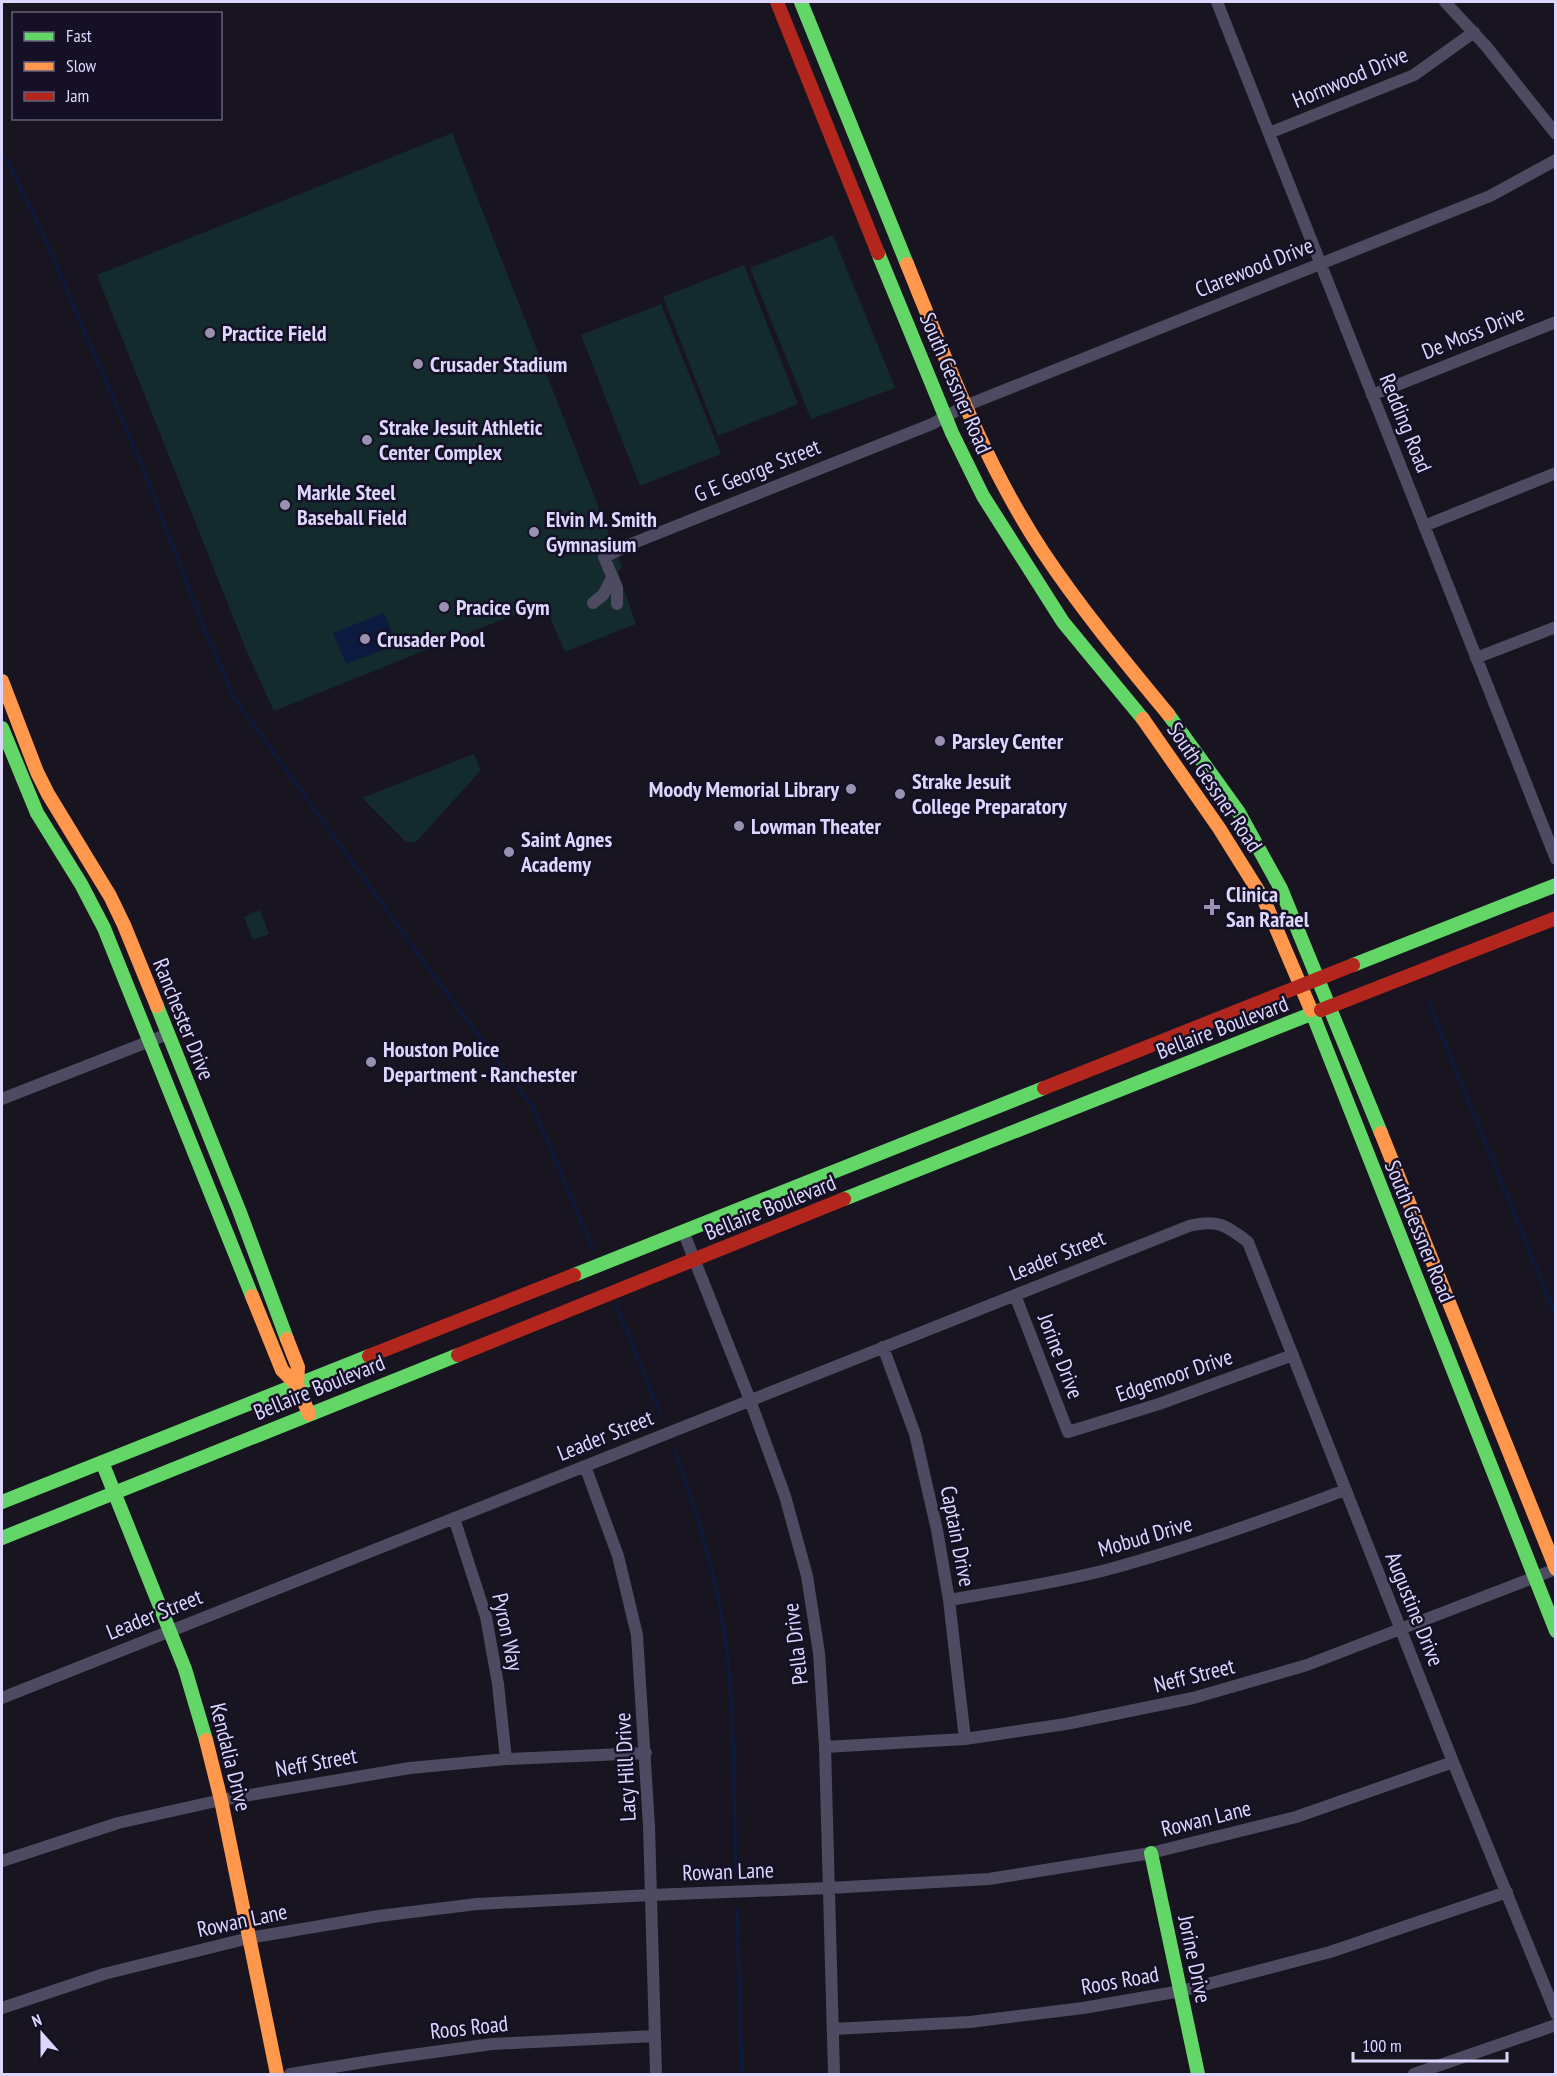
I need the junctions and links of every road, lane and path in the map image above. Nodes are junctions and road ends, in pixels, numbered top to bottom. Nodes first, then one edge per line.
1 (1217, 2) edge
2 (1444, 2) edge
3 (802, 4) edge
4 (779, 8) edge
5 (1474, 32) junction
6 (854, 131) junction
7 (1269, 133) junction
8 (1556, 134) edge
9 (832, 140) junction
10 (1556, 160) edge
11 (905, 260) junction
12 (1320, 263) junction
13 (884, 267) junction
14 (1556, 322) edge
15 (1372, 395) junction
16 (965, 406) junction
17 (946, 416) junction
18 (1556, 473) edge
19 (1424, 526) junction
20 (612, 578) junction
21 (593, 603) dead end
22 (617, 604) dead end
23 (1556, 627) edge
24 (1476, 658) junction
25 (2, 681) edge
26 (2, 728) edge
27 (25, 739) junction
28 (8, 746) junction
29 (1238, 811) junction
30 (1217, 825) junction
31 (1556, 859) edge
32 (1556, 885) edge
33 (110, 896) junction
34 (94, 906) junction
35 (1556, 918) edge
36 (1319, 978) junction
37 (1301, 986) junction
38 (1330, 1007) junction
39 (1312, 1014) junction
40 (168, 1034) junction
41 (149, 1041) junction
42 (2, 1100) edge
43 (1046, 1103) junction
44 (862, 1176) junction
45 (1409, 1201) junction
46 (1388, 1209) junction
47 (239, 1210) junction
48 (219, 1218) junction
49 (1227, 1226) joint
50 (683, 1231) junction
51 (694, 1261) junction
52 (267, 1285) junction
53 (250, 1291) junction
54 (1015, 1295) junction
55 (883, 1347) junction
56 (1293, 1355) junction
57 (1478, 1376) junction
58 (1458, 1384) junction
59 (297, 1385) junction
60 (750, 1400) junction
61 (309, 1414) junction
62 (1068, 1432) joint
63 (102, 1462) junction
64 (585, 1466) junction
65 (1345, 1490) junction
66 (114, 1493) junction
67 (2, 1502) edge
68 (454, 1518) junction
69 (2, 1538) edge
70 (1556, 1569) edge
71 (1534, 1577) junction
72 (949, 1600) junction
73 (1400, 1629) junction
74 (169, 1631) junction
75 (1556, 1631) edge
76 (2, 1698) edge
77 (965, 1739) junction
78 (825, 1747) junction
79 (646, 1753) junction
80 (506, 1759) junction
81 (1453, 1762) junction
82 (221, 1800) junction
83 (1151, 1853) junction
84 (2, 1861) edge
85 (829, 1888) junction
86 (1507, 1892) junction
87 (651, 1894) junction
88 (249, 1938) junction
89 (1181, 1991) junction
90 (2, 2008) edge
91 (1556, 2014) edge
92 (1556, 2025) edge
93 (833, 2030) junction
94 (655, 2036) junction
95 (277, 2074) edge
96 (290, 2074) edge
97 (656, 2074) edge
98 (834, 2074) edge
99 (1198, 2074) edge
100 (1414, 2074) edge

1 - 7 street, Redding Road
2 - 5 street
3 - 4 main road
3 - 6 main road, South Gessner Road
4 - 9 main road, South Gessner Road
5 - 7 street, Hornwood Drive
5 - 8 street
6 - 9 main road
6 - 11 main road, South Gessner Road
7 - 12 street, Redding Road
9 - 13 main road, South Gessner Road
10 - 12 street, Clarewood Drive
11 - 13 main road
11 - 16 main road, South Gessner Road
12 - 15 street, Redding Road
12 - 16 street, Clarewood Drive
13 - 17 main road, South Gessner Road
14 - 15 street, De Moss Drive
15 - 19 street, Redding Road
16 - 17 street, Clarewood Drive
16 - 29 main road, South Gessner Road
17 - 20 street, G E George Street
17 - 30 main road, South Gessner Road
18 - 19 street
19 - 24 street, Redding Road
20 - 21 street
20 - 22 street, G E George Street
23 - 24 street
24 - 31 street, Redding Road
25 - 27 main road, Ranchester Drive
26 - 28 main road, Ranchester Drive
27 - 28 main road
27 - 33 main road, Ranchester Drive
28 - 34 main road, Ranchester Drive
29 - 30 main road
29 - 36 main road, South Gessner Road
30 - 37 main road, South Gessner Road
32 - 36 main road, Bellaire Boulevard
33 - 34 main road
33 - 40 main road, Ranchester Drive
34 - 41 main road, Ranchester Drive
35 - 38 main road, Bellaire Boulevard
36 - 37 main road, Bellaire Boulevard
36 - 38 main road, South Gessner Road
37 - 39 main road, South Gessner Road
37 - 43 main road, Bellaire Boulevard
38 - 39 main road, Bellaire Boulevard
38 - 45 main road, South Gessner Road
39 - 43 main road, Bellaire Boulevard
39 - 46 main road, South Gessner Road
40 - 41 street
40 - 47 main road, Ranchester Drive
41 - 42 street
41 - 48 main road, Ranchester Drive
43 - 44 main road, Bellaire Boulevard
43 - 44 main road, Bellaire Boulevard
44 - 50 main road, Bellaire Boulevard
44 - 51 main road, Bellaire Boulevard
45 - 46 main road
45 - 57 main road, South Gessner Road
46 - 58 main road, South Gessner Road
47 - 48 main road
47 - 52 main road, Ranchester Drive
48 - 53 main road, Ranchester Drive
49 - 54 street, Leader Street
49 - 56 street, Augustine Drive
50 - 51 street, Pella Drive
50 - 59 main road, Bellaire Boulevard
51 - 60 street, Pella Drive
51 - 61 main road, Bellaire Boulevard
52 - 53 main road
52 - 59 main road, Ranchester Drive
53 - 59 main road, Ranchester Drive
54 - 55 street, Leader Street
54 - 62 street, Jorine Drive
55 - 60 street, Leader Street
55 - 72 street, Captain Drive
56 - 62 street, Edgemoor Drive
56 - 65 street, Augustine Drive
57 - 58 main road
57 - 70 main road, South Gessner Road
58 - 71 main road, South Gessner Road
59 - 61 main road, Ranchester Drive
59 - 63 main road, Bellaire Boulevard
60 - 64 street, Leader Street
60 - 78 street, Pella Drive
61 - 66 main road, Bellaire Boulevard
63 - 66 main road, Kendalia Drive
63 - 67 main road, Bellaire Boulevard
64 - 68 street, Leader Street
64 - 79 street, Lacy Hill Drive
65 - 72 street, Mobud Drive
65 - 73 street, Augustine Drive
66 - 69 main road, Bellaire Boulevard
66 - 74 main road, Kendalia Drive
68 - 74 street, Leader Street
68 - 80 street, Pyron Way
70 - 71 street, Neff Street
71 - 73 street, Neff Street
71 - 75 main road, South Gessner Road
72 - 77 street, Captain Drive
73 - 77 street, Neff Street
73 - 81 street, Augustine Drive
74 - 76 street, Leader Street
74 - 82 main road, Kendalia Drive
77 - 78 street, Neff Street
78 - 85 street, Pella Drive
79 - 80 street, Neff Street
79 - 87 street, Lacy Hill Drive
80 - 82 street, Neff Street
81 - 83 street, Rowan Lane
81 - 86 street, Augustine Drive
82 - 84 street, Neff Street
82 - 88 main road, Kendalia Drive
83 - 85 street, Rowan Lane
83 - 89 main road, Jorine Drive
85 - 87 street, Rowan Lane
85 - 93 street, Pella Drive
86 - 89 street, Roos Road
86 - 91 street, Augustine Drive
87 - 88 street, Rowan Lane
87 - 94 street, Lacy Hill Drive
88 - 90 street, Rowan Lane
88 - 95 main road, Kendalia Drive
89 - 93 street, Roos Road
89 - 99 main road, Jorine Drive
92 - 100 street
93 - 98 street, Pella Drive
94 - 96 street, Roos Road
94 - 97 street, Lacy Hill Drive

